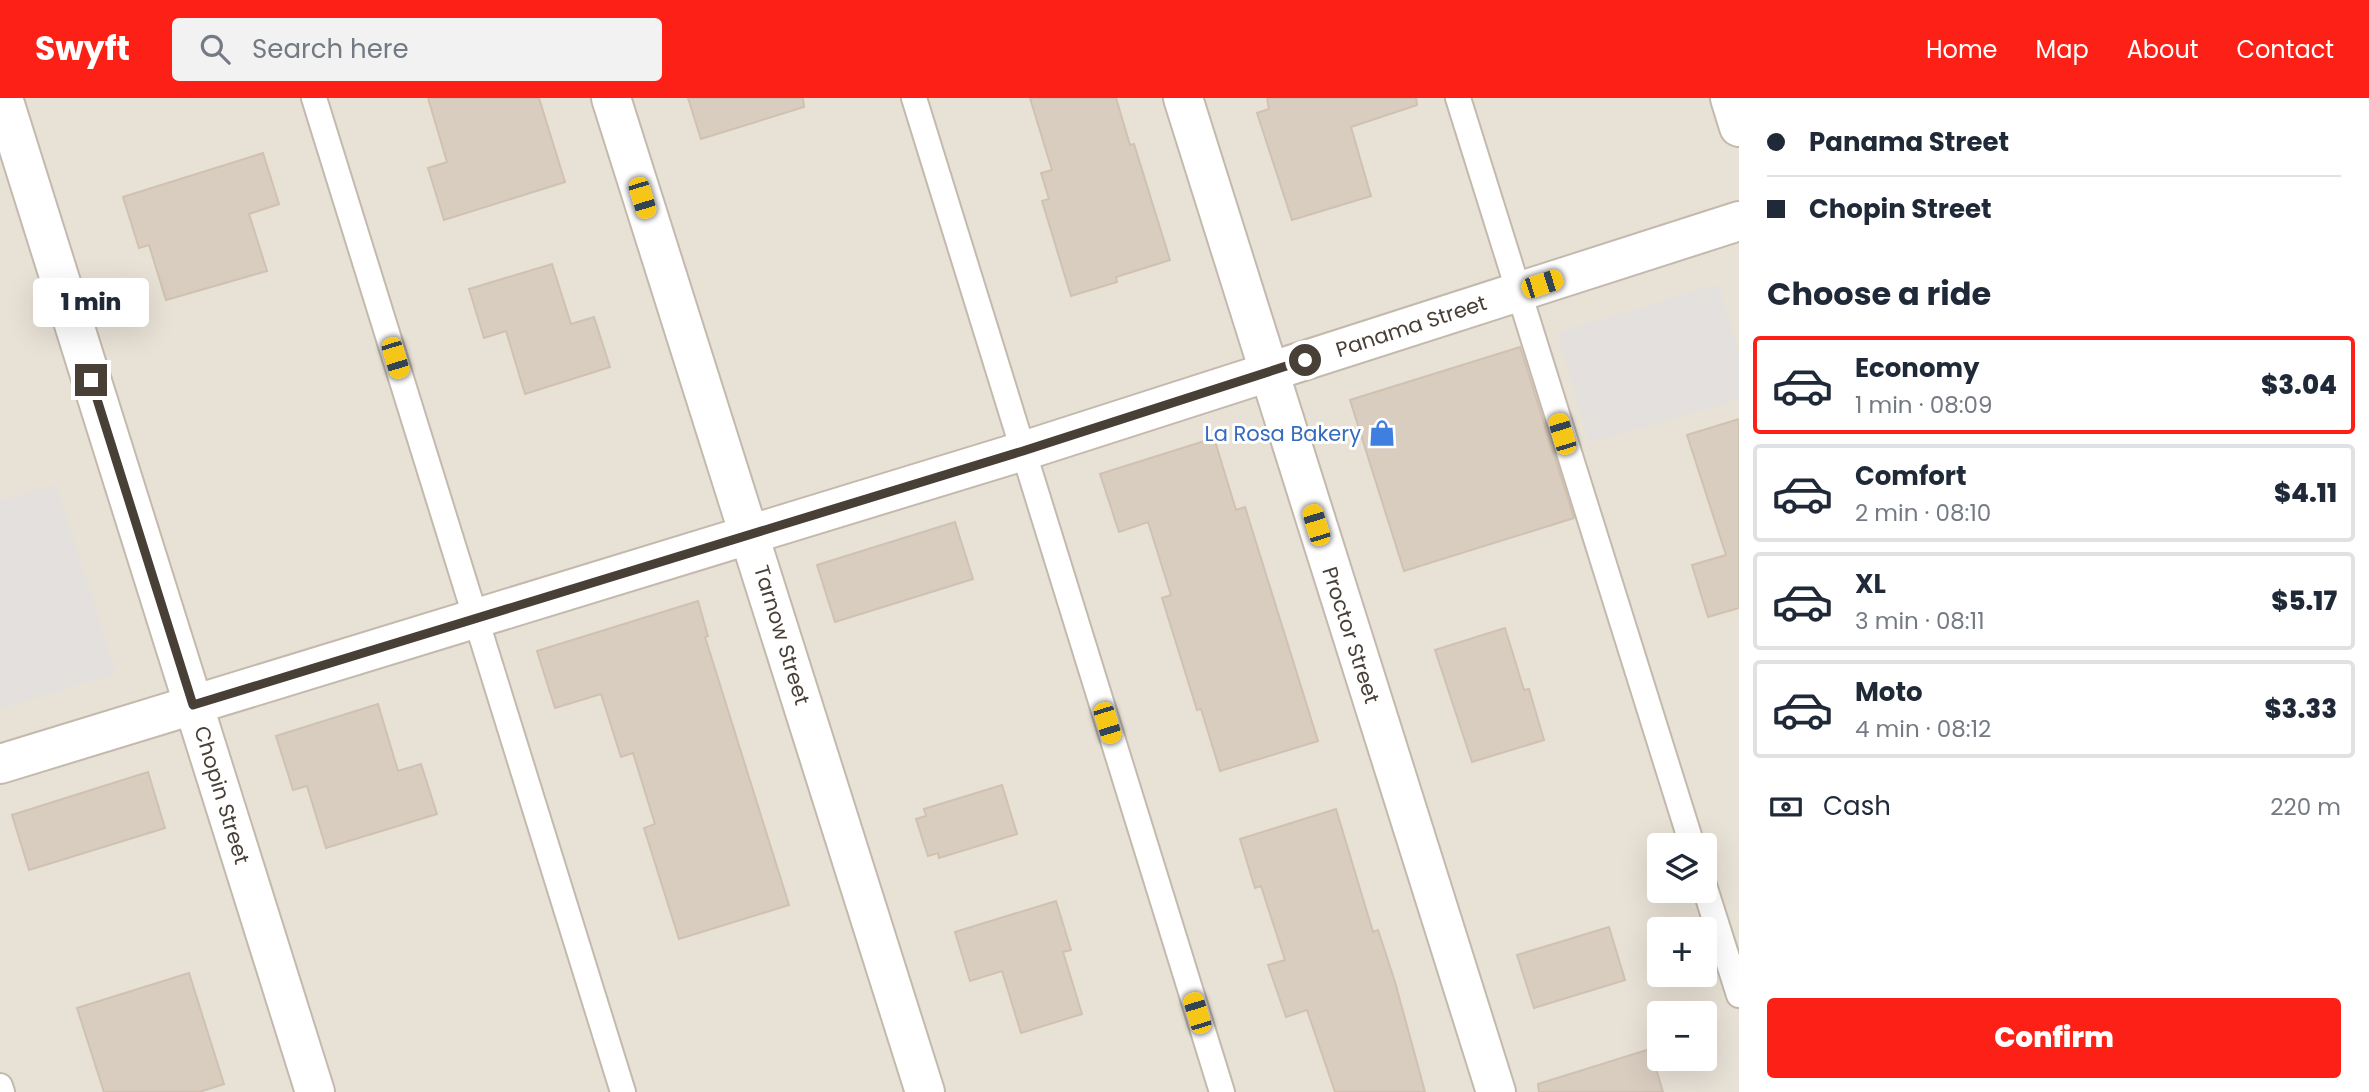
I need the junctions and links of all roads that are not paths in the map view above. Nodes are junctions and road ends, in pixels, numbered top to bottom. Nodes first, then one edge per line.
1 (3, 98) edge
2 (314, 98) edge
3 (611, 98) edge
4 (914, 98) edge
5 (1183, 98) edge
6 (1458, 98) edge
7 (1730, 98) edge
8 (1739, 127) edge
9 (1739, 221) edge
10 (1517, 292) junction
11 (1267, 371) junction
12 (1023, 451) junction
13 (750, 534) junction
14 (476, 618) junction
15 (193, 705) junction
16 (0, 764) edge
17 (1688, 833) edge
18 (1710, 903) edge
19 (1739, 995) edge
20 (0, 1086) edge
21 (2, 1092) edge
22 (315, 1092) edge
23 (623, 1092) edge
24 (925, 1092) edge
25 (1222, 1092) edge
26 (1496, 1092) edge

1 - 15 street, Chopin Street
2 - 14 lane
3 - 13 street, Tarnow Street
4 - 12 lane
5 - 11 street, Proctor Street
6 - 10 lane
7 - 8 street
9 - 10 street, Panama Street
10 - 11 street, Panama Street
10 - 17 lane
11 - 12 street, Panama Street
11 - 26 street, Proctor Street
12 - 13 street, Panama Street
12 - 25 lane
13 - 14 street, Panama Street
13 - 24 street, Tarnow Street
14 - 15 street, Panama Street
14 - 23 lane
15 - 16 street, Panama Street
15 - 22 street, Chopin Street
18 - 19 lane
20 - 21 lane

